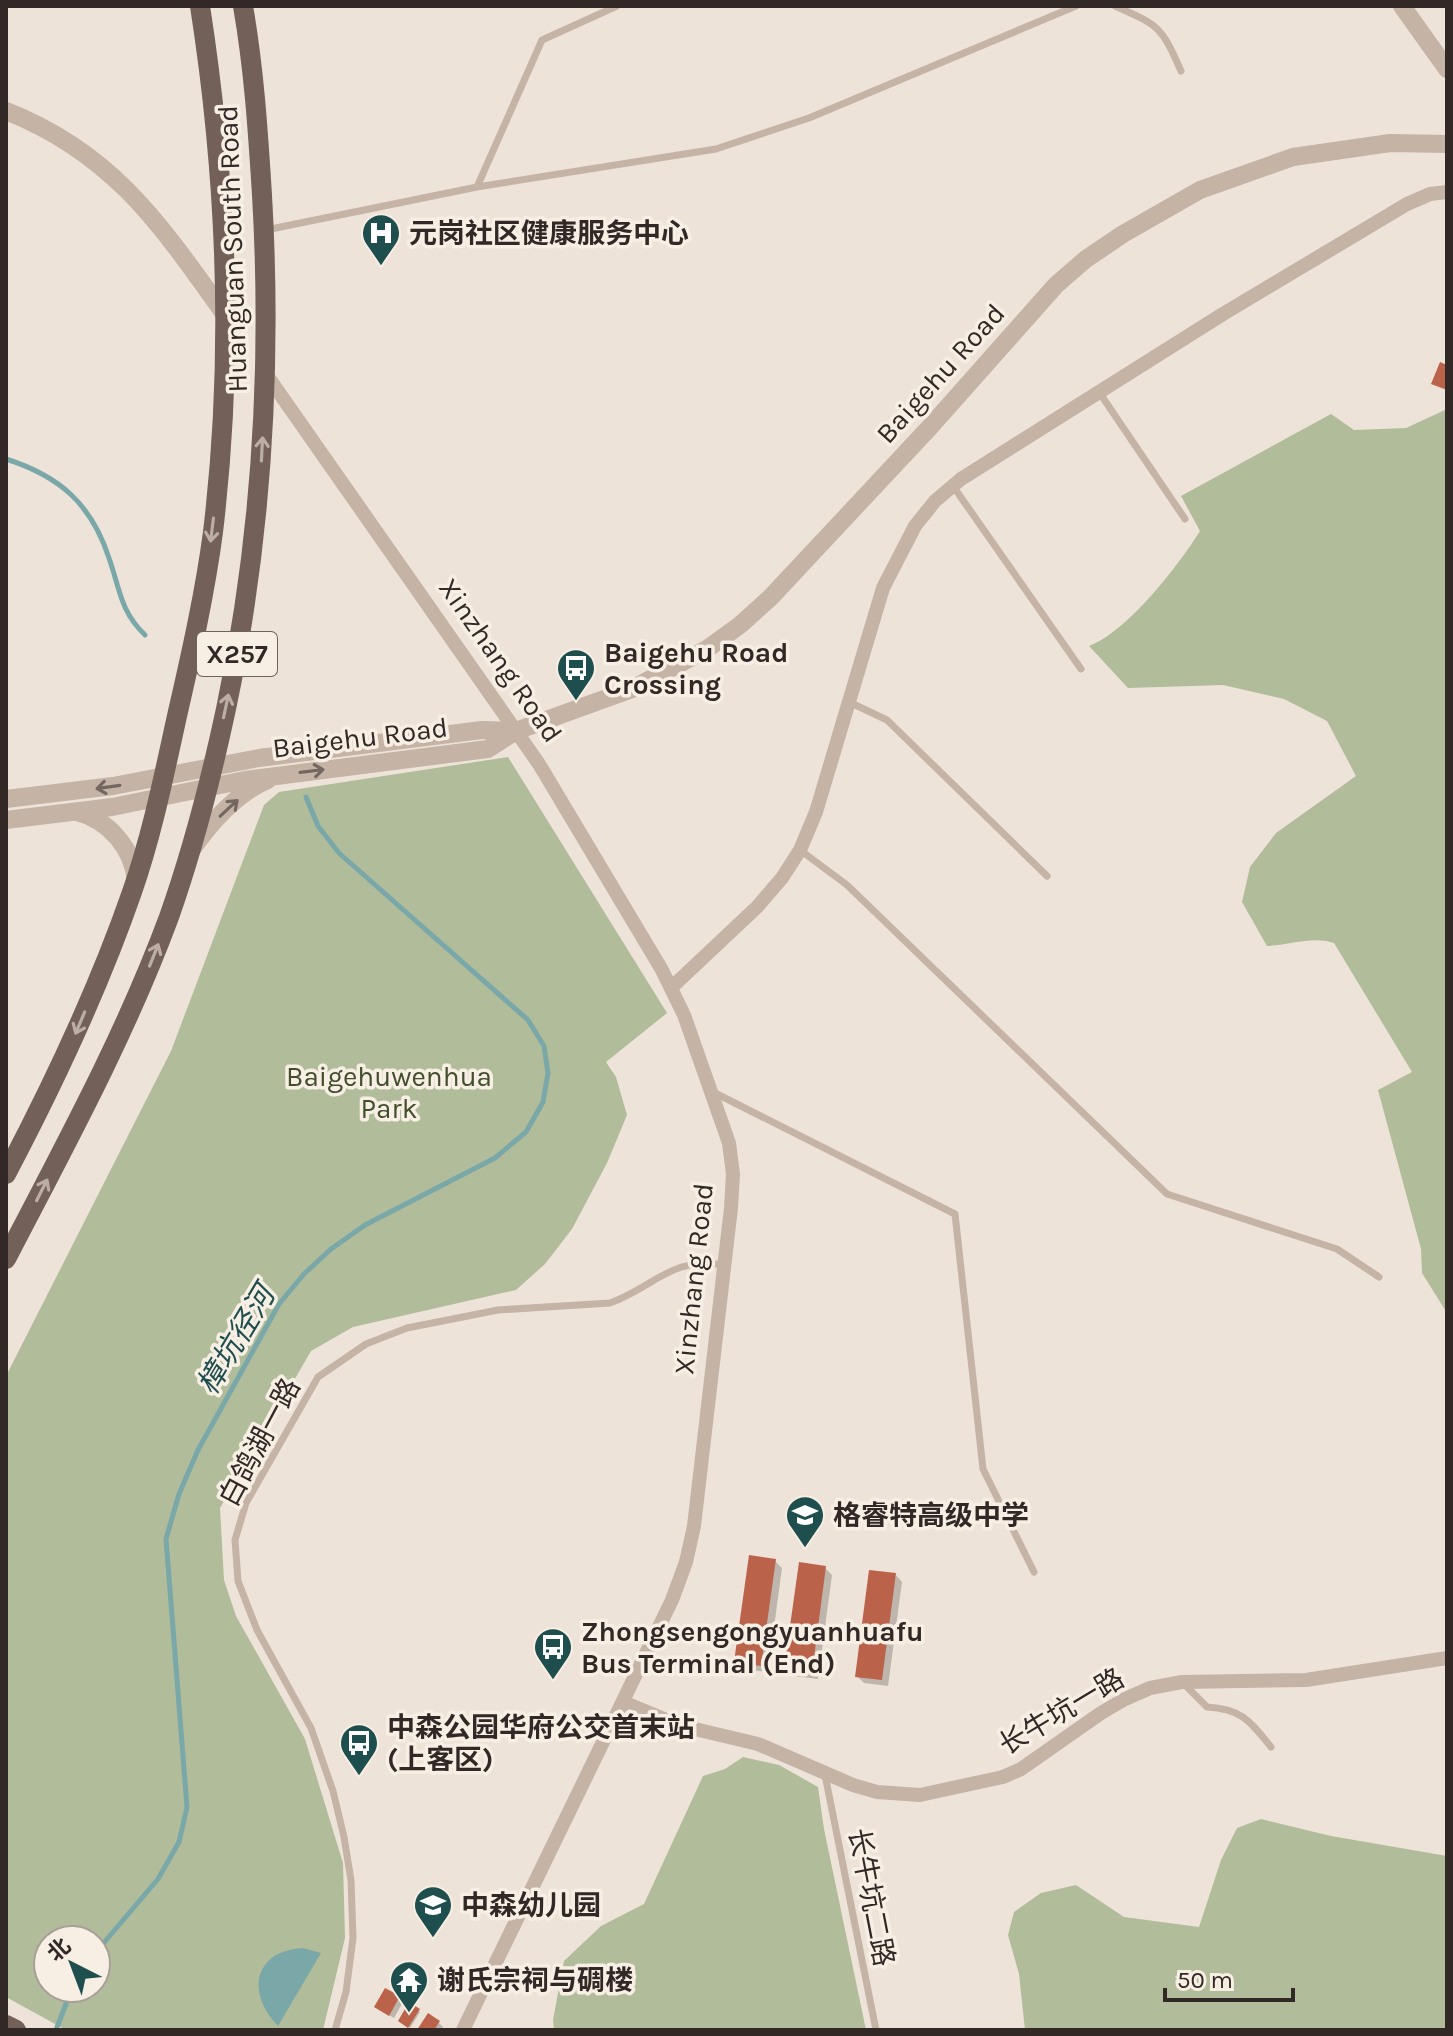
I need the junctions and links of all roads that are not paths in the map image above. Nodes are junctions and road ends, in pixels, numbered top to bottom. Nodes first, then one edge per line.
1 (200, 6) edge
2 (243, 6) edge
3 (617, 6) edge
4 (1076, 6) edge
5 (1115, 6) edge
6 (1402, 6) edge
7 (1447, 69) edge
8 (1181, 71) dead end
9 (6, 111) edge
10 (1447, 144) edge
11 (477, 187) junction
12 (1447, 192) edge
13 (264, 230) junction
14 (225, 315) junction
15 (266, 374) junction
16 (1099, 392) junction
17 (953, 486) junction
18 (1185, 519) dead end
19 (1081, 669) dead end
20 (849, 702) junction
21 (516, 731) junction
22 (212, 767) junction
23 (280, 775) junction
24 (163, 777) junction
25 (207, 788) junction
26 (158, 798) junction
27 (6, 799) edge
28 (74, 812) junction
29 (6, 820) edge
30 (800, 850) junction
31 (189, 854) junction
32 (1047, 876) dead end
33 (136, 881) junction
34 (672, 987) junction
35 (711, 1091) junction
36 (6, 1174) edge
37 (6, 1259) edge
38 (725, 1265) junction
39 (1379, 1277) dead end
40 (1034, 1572) dead end
41 (1447, 1658) edge
42 (1182, 1682) junction
43 (623, 1702) junction
44 (1271, 1747) dead end
45 (825, 1773) junction
46 (6, 2025) edge
47 (16, 2030) edge
48 (335, 2030) edge
49 (463, 2030) edge
50 (876, 2030) edge

1 - 14 main road, Huanguan South Road / X257
2 - 13 main road, Huanguan South Road / X257
3 - 11 lane
4 - 11 lane
5 - 8 lane
6 - 7 street
9 - 14 street
10 - 21 street, Baigehu Road
11 - 13 lane
12 - 16 street
13 - 15 main road, Huanguan South Road / X257
14 -> 24 main road, Huanguan South Road / X257
15 - 21 street, Xinzhang Road
22 -> 15 main road, Huanguan South Road / X257
16 - 17 street
16 - 18 lane
17 - 19 lane
17 - 20 street
20 - 30 street
20 - 32 lane
21 - 22 street, Baigehu Road
23 -> 21 street, Baigehu Road
21 - 34 street, Xinzhang Road
22 - 24 street, Baigehu Road
22 - 25 main road, Huanguan South Road / X257
23 - 25 street, Baigehu Road
31 -> 23 street
24 - 26 main road, Huanguan South Road / X257
24 -> 27 street, Baigehu Road
25 - 26 street, Baigehu Road
25 - 31 main road, Huanguan South Road / X257
26 - 28 street, Baigehu Road
26 - 33 main road, Huanguan South Road / X257
28 - 29 street, Baigehu Road
28 - 33 street
30 - 34 street
30 - 39 lane
37 -> 31 main road, Huanguan South Road / X257
33 -> 36 main road, Huanguan South Road / X257
34 - 35 street, Xinzhang Road
35 - 38 street, Xinzhang Road
35 - 40 lane
38 - 43 street, Xinzhang Road
38 - 48 lane, 白鸽湖一路
41 - 42 street, 长牛坑一路
42 - 44 lane
42 - 45 street, 长牛坑一路
43 - 45 street, 长牛坑一路
43 - 49 street, Xinzhang Road
45 - 50 lane, 长牛坑二路
46 - 47 main road

